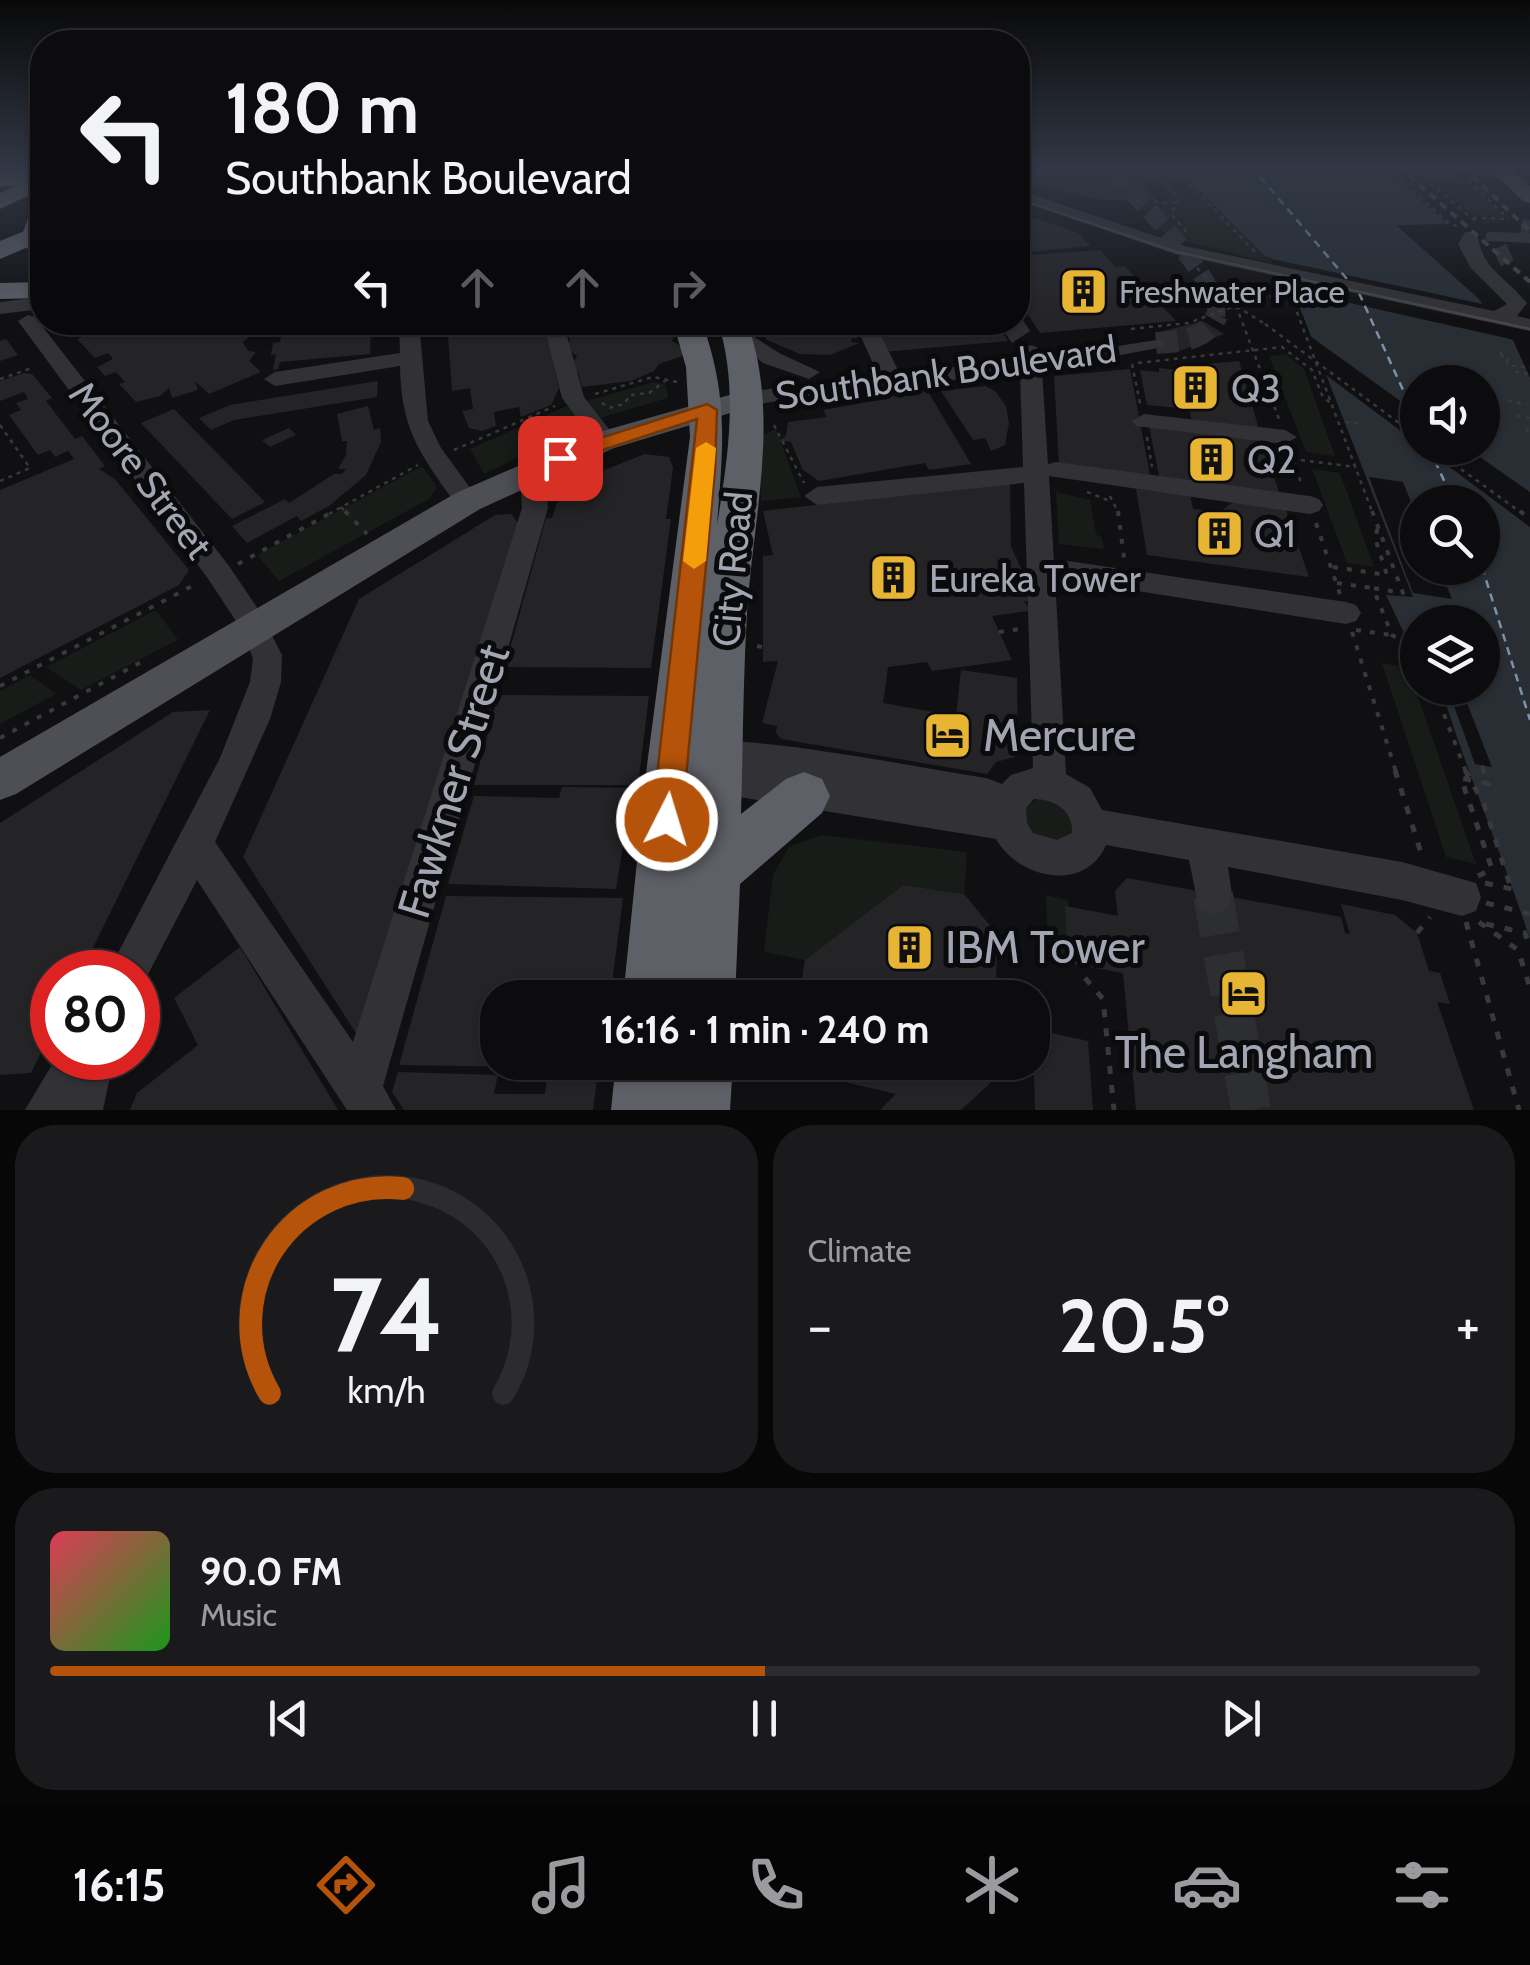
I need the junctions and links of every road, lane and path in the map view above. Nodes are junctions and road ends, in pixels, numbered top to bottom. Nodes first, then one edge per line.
1 (1078, 218) edge
2 (1174, 218) edge
3 (1221, 218) edge
4 (1442, 218) edge
5 (1462, 218) edge
6 (1507, 218) edge
7 (1475, 231) junction
8 (1525, 233) edge
9 (30, 237) edge
10 (1194, 241) dead end
11 (0, 250) edge
12 (1530, 252) tunnel mouth
13 (1197, 268) dead end
14 (1273, 273) junction
15 (30, 287) edge
16 (0, 288) edge
17 (1148, 291) dead end
18 (1530, 294) edge
19 (1262, 296) junction
20 (1236, 306) junction
21 (0, 308) edge
22 (30, 311) edge
23 (1497, 322) junction
24 (1530, 325) edge
25 (1132, 330) dead end
26 (1530, 334) edge
27 (52, 335) edge
28 (410, 335) edge
29 (556, 335) edge
30 (692, 335) edge
31 (736, 335) edge
32 (744, 335) edge
33 (870, 335) edge
34 (1254, 350) junction
35 (1027, 352) junction
36 (413, 357) junction
37 (1120, 365) dead end
38 (1508, 365) dead end
39 (32, 368) dead end
40 (1530, 371) edge
41 (809, 372) junction
42 (889, 372) junction
43 (1516, 372) dead end
44 (969, 373) junction
45 (274, 378) dead end
46 (0, 379) edge
47 (665, 381) junction
48 (747, 391) junction
49 (698, 396) junction
50 (1508, 401) dead end
51 (564, 402) dead end
52 (1528, 404) dead end
53 (1032, 406) junction
54 (1334, 407) junction
55 (1516, 416) dead end
56 (1530, 418) edge
57 (1144, 421) dead end
58 (1345, 422) dead end
59 (1362, 424) dead end
60 (1400, 424) edge
61 (0, 425) edge
62 (774, 425) dead end
63 (600, 433) junction
64 (1289, 448) junction
65 (448, 453) dead end
66 (418, 465) dead end
67 (1455, 465) edge
68 (1356, 467) junction
69 (1046, 472) junction
70 (521, 475) junction
71 (1107, 476) junction
72 (0, 481) edge
73 (811, 491) joint
74 (465, 497) junction
75 (1310, 505) junction
76 (341, 507) junction
77 (1530, 520) edge
78 (1378, 526) junction
79 (367, 534) dead end
80 (236, 565) dead end
81 (1331, 566) junction
82 (1061, 570) dead end
83 (1127, 580) junction
84 (202, 581) dead end
85 (1337, 583) junction
86 (1373, 588) junction
87 (1358, 623) junction
88 (253, 625) junction
89 (1024, 629) dead end
90 (999, 632) dead end
91 (1392, 636) junction
92 (1400, 641) edge
93 (0, 686) edge
94 (1440, 705) edge
95 (0, 764) edge
96 (695, 765) junction
97 (1482, 766) dead end
98 (0, 780) edge
99 (1469, 780) junction
100 (1048, 783) junction
101 (830, 790) junction
102 (1008, 813) junction
103 (1090, 825) junction
104 (196, 844) junction
105 (1206, 847) junction
106 (714, 870) junction
107 (1213, 896) tunnel mouth
108 (1469, 899) junction
109 (1530, 914) edge
110 (1530, 949) edge
111 (140, 950) edge
112 (1085, 978) dead end
113 (656, 980) edge
114 (706, 980) edge
115 (1530, 988) edge
116 (67, 1080) edge
117 (87, 1080) edge
118 (646, 1080) edge
119 (700, 1080) edge
120 (366, 1100) edge
121 (48, 1110) edge
122 (80, 1110) edge
123 (644, 1110) edge
124 (698, 1110) edge
125 (1114, 1110) edge
126 (1518, 1110) edge

1 - 14 street
2 - 10 path
3 - 14 path
4 - 7 path
5 - 7 path
6 - 7 path
7 - 8 street
7 - 23 street
9 - 11 highway
12 - 18 street
13 - 20 path
14 - 19 path
14 - 23 street
15 - 16 highway
17 - 20 path
19 - 20 path
19 - 54 path
20 - 25 path
20 - 34 path
20 - 60 path, bridge
21 - 22 street
23 - 24 street
23 - 26 street
27 - 88 street, Moore Street
28 - 36 street
29 - 63 street
30 - 49 highway, City Road
31 - 48 highway, City Road
32 - 41 street
33 - 42 street
34 - 37 path
34 - 54 path
34 - 64 path
35 - 42 street, Southbank Boulevard
35 - 44 street, Southbank Boulevard
35 - 53 street
36 - 45 street
36 - 74 street
38 - 40 path
39 - 46 path
40 - 43 path
41 - 42 street, Southbank Boulevard
41 - 48 street, Southbank Boulevard
42 - 44 street, Southbank Boulevard
42 - 48 street, Southbank Boulevard
44 - 53 street
47 - 47 path
47 - 49 path
48 - 49 main road, Southbank Boulevard
48 - 96 highway, City Road
49 - 63 main road, Southbank Boulevard
49 - 70 main road, Southbank Boulevard
49 - 96 highway, City Road
50 - 52 path
51 - 65 path
53 - 69 street
54 - 68 path
55 - 56 path
57 - 64 street
58 - 59 path
61 - 72 path
62 - 73 path
63 - 74 main road, Southbank Boulevard
64 - 68 path
64 - 75 path
66 - 76 path
67 - 77 path
68 - 78 path
69 - 71 street
69 - 73 street
69 - 100 street
70 - 74 main road, Southbank Boulevard
70 - 120 street, Fawkner Street
71 - 75 street
71 - 83 path
74 - 88 main road, Southbank Boulevard
75 - 81 path
76 - 79 path
76 - 80 path
78 - 81 path
78 - 86 path
81 - 85 path
82 - 83 street
83 - 87 street
84 - 93 path
85 - 86 path
85 - 87 path
86 - 91 path
87 - 91 path
87 - 108 path
88 - 95 main road, Southbank Boulevard
88 - 98 main road, Southbank Boulevard
88 - 104 street, Moore Street
89 - 90 path
91 - 92 path
94 - 99 path
96 - 101 street
96 - 101 street
96 - 106 highway, City Road
96 - 113 highway, City Road
97 - 99 path
99 - 108 path
99 - 108 path
100 - 102 street
100 - 103 street
101 - 102 street
101 - 106 highway
102 - 103 street
103 - 105 street
104 - 111 street, Moore Street
104 - 120 street
105 - 107 street
105 - 108 street
106 - 114 highway, City Road
108 - 109 path
108 - 110 path
108 - 115 path
108 - 126 path
112 - 125 path
116 - 121 street
117 - 122 street
118 - 123 highway
119 - 124 highway

